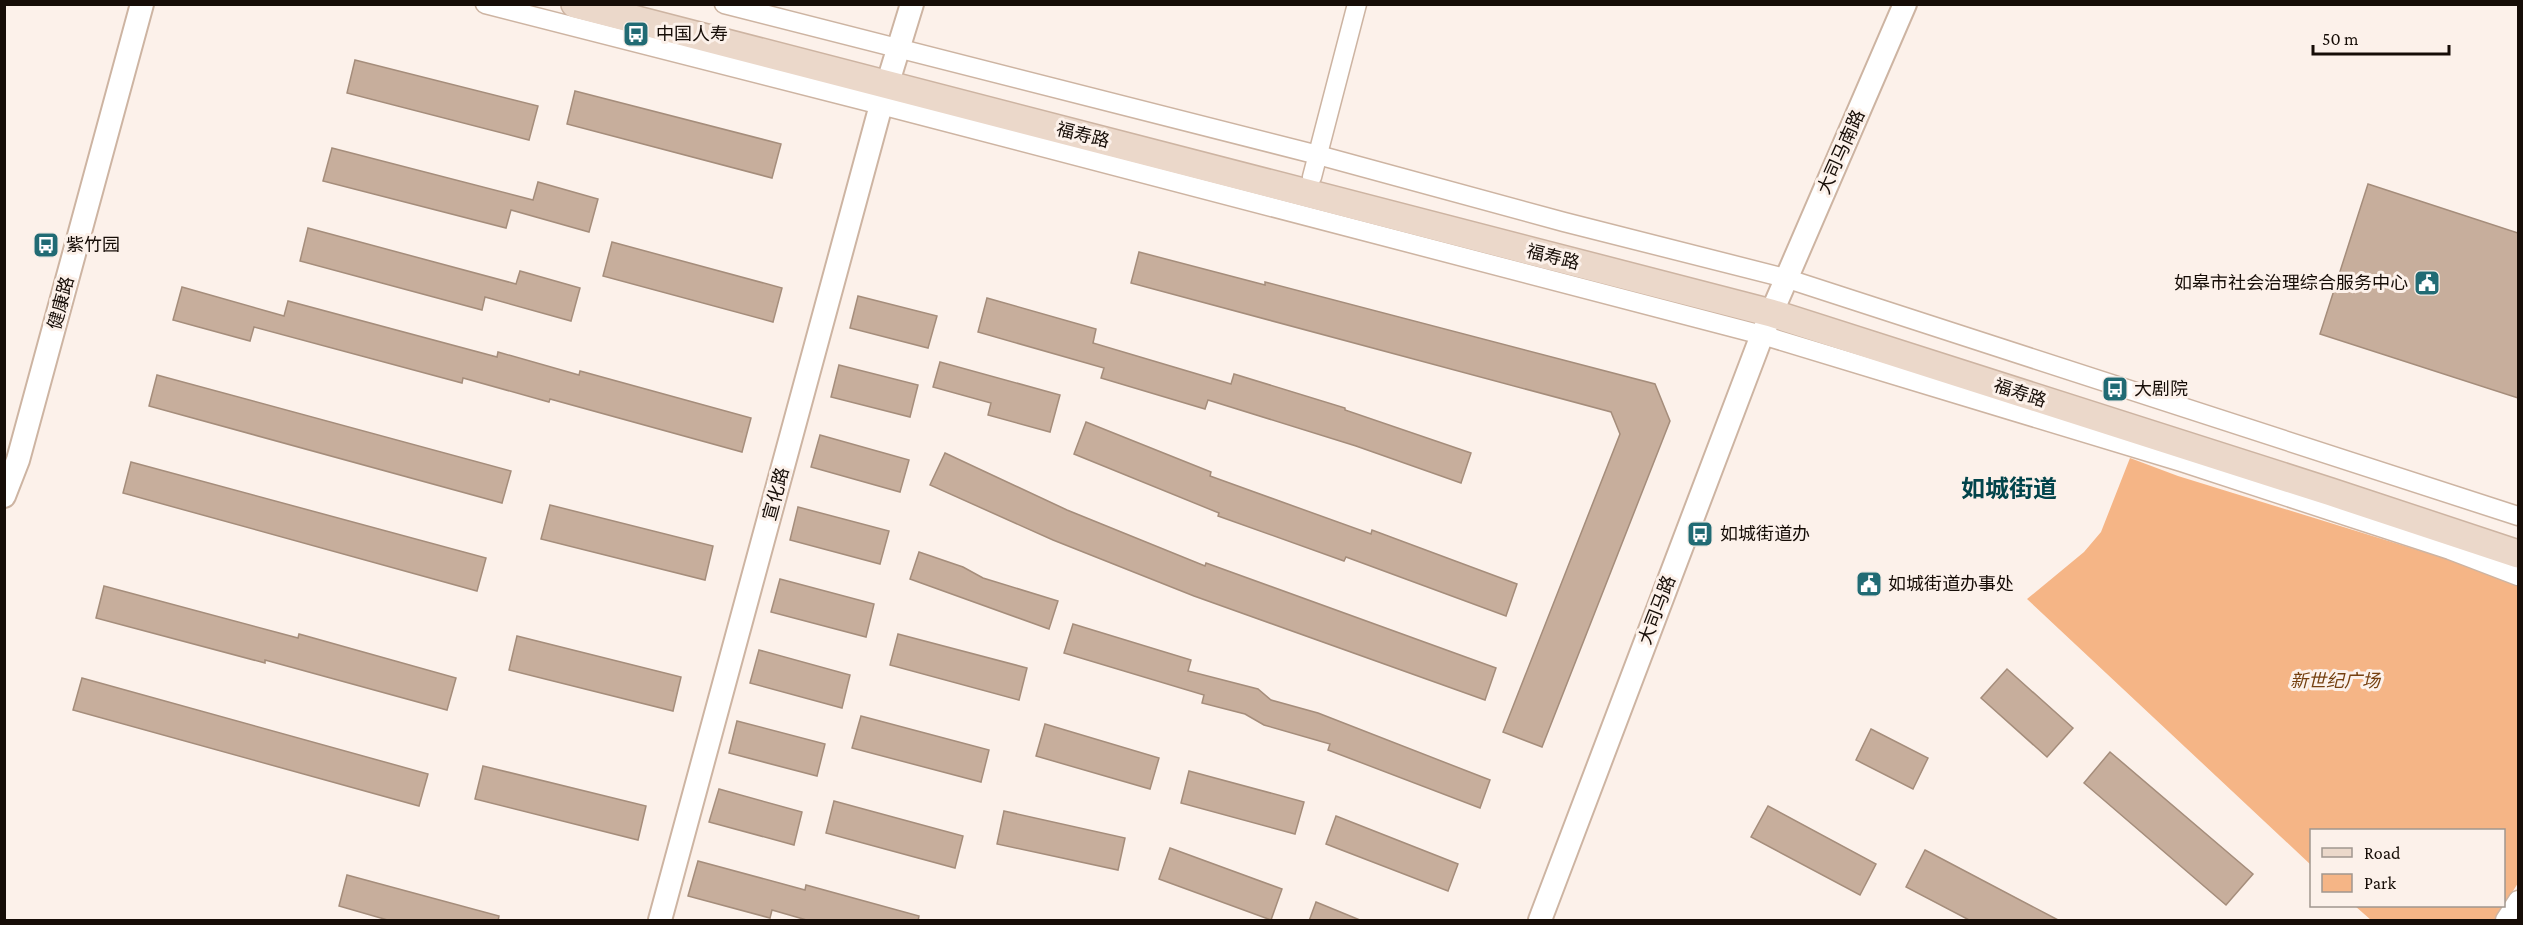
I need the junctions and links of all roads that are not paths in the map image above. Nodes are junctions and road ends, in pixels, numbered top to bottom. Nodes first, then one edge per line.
1 (142, 4) edge
2 (485, 4) edge
3 (575, 4) edge
4 (642, 4) edge
5 (724, 4) edge
6 (912, 4) edge
7 (1357, 4) edge
8 (1905, 4) edge
9 (890, 77) junction
10 (1315, 166) junction
11 (1774, 307) junction
12 (4, 496) edge
13 (2518, 535) edge
14 (2463, 537) junction
15 (2518, 563) edge
16 (2518, 576) edge
17 (2518, 900) edge
18 (660, 921) edge
19 (1540, 921) edge
20 (2505, 921) edge

1 - 12 street, 健康路
2 - 9 street
3 - 9 main road, 福寿路
4 - 9 main road, 福寿路
5 - 9 street
6 - 9 street, 宣化路
7 - 10 street
8 - 11 street, 大司马南路
9 - 10 main road, 福寿路
9 - 11 main road, 福寿路
9 - 18 street, 宣化路
10 - 11 main road, 福寿路
11 - 13 main road, 福寿路
11 - 14 main road, 福寿路
11 - 16 street
11 - 19 street, 大司马路
13 - 14 main road, 福寿路
14 - 15 main road
17 - 20 street

